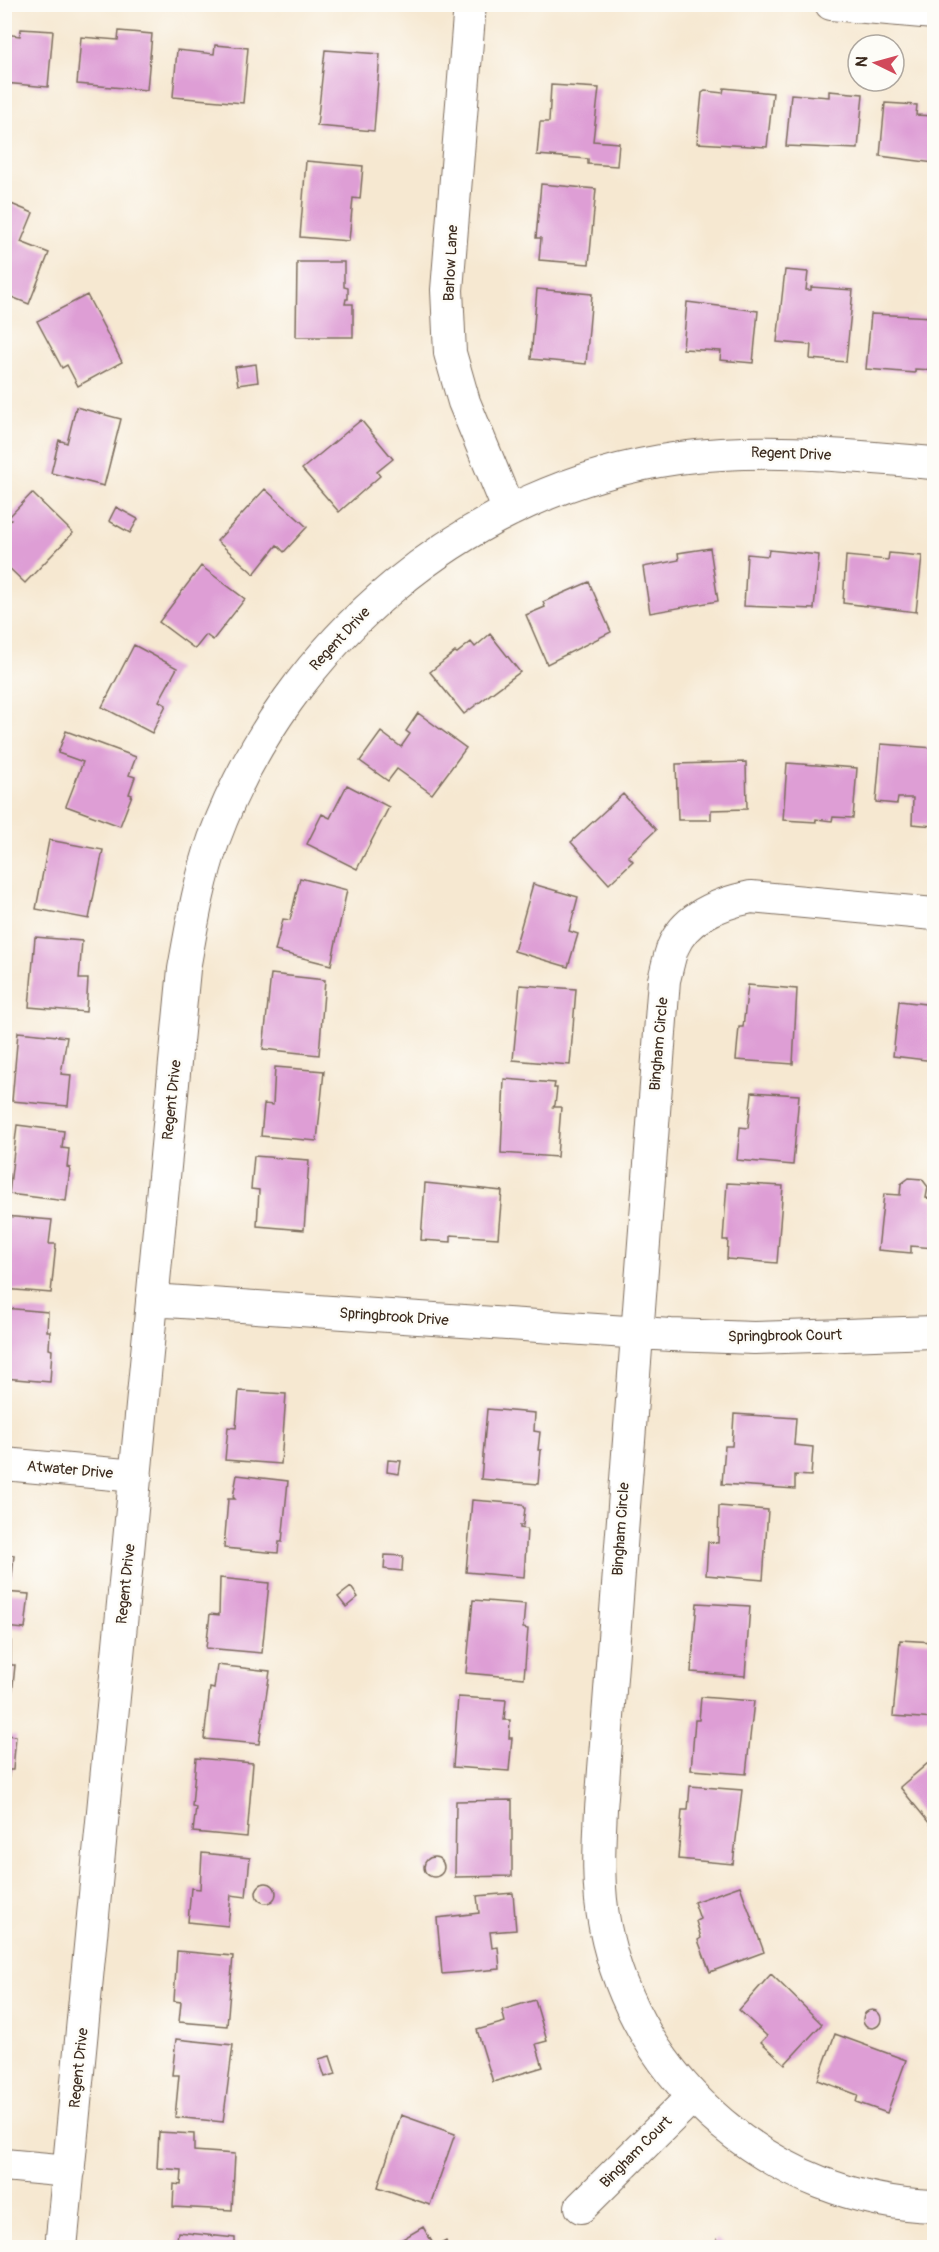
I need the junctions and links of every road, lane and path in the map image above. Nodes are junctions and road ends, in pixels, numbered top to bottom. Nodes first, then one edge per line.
1 (470, 4) edge
2 (831, 4) edge
3 (934, 13) edge
4 (934, 463) edge
5 (509, 511) junction
6 (934, 914) edge
7 (152, 1300) junction
8 (934, 1332) edge
9 (635, 1334) junction
10 (4, 1464) edge
11 (136, 1476) junction
12 (692, 2097) junction
13 (4, 2165) edge
14 (69, 2171) junction
15 (934, 2206) edge
16 (581, 2207) dead end
17 (61, 2247) edge

1 - 5 street, Barlow Lane
2 - 3 street
4 - 5 street, Regent Drive
5 - 7 street, Regent Drive
6 - 9 street, Bingham Circle
7 - 9 street, Springbrook Drive
7 - 11 street, Regent Drive
8 - 9 street, Springbrook Court
9 - 12 street, Bingham Circle
10 - 11 street, Atwater Drive
11 - 14 street, Regent Drive
12 - 15 street, Bingham Circle
12 - 16 street, Bingham Court
13 - 14 street
14 - 17 street, Regent Drive

